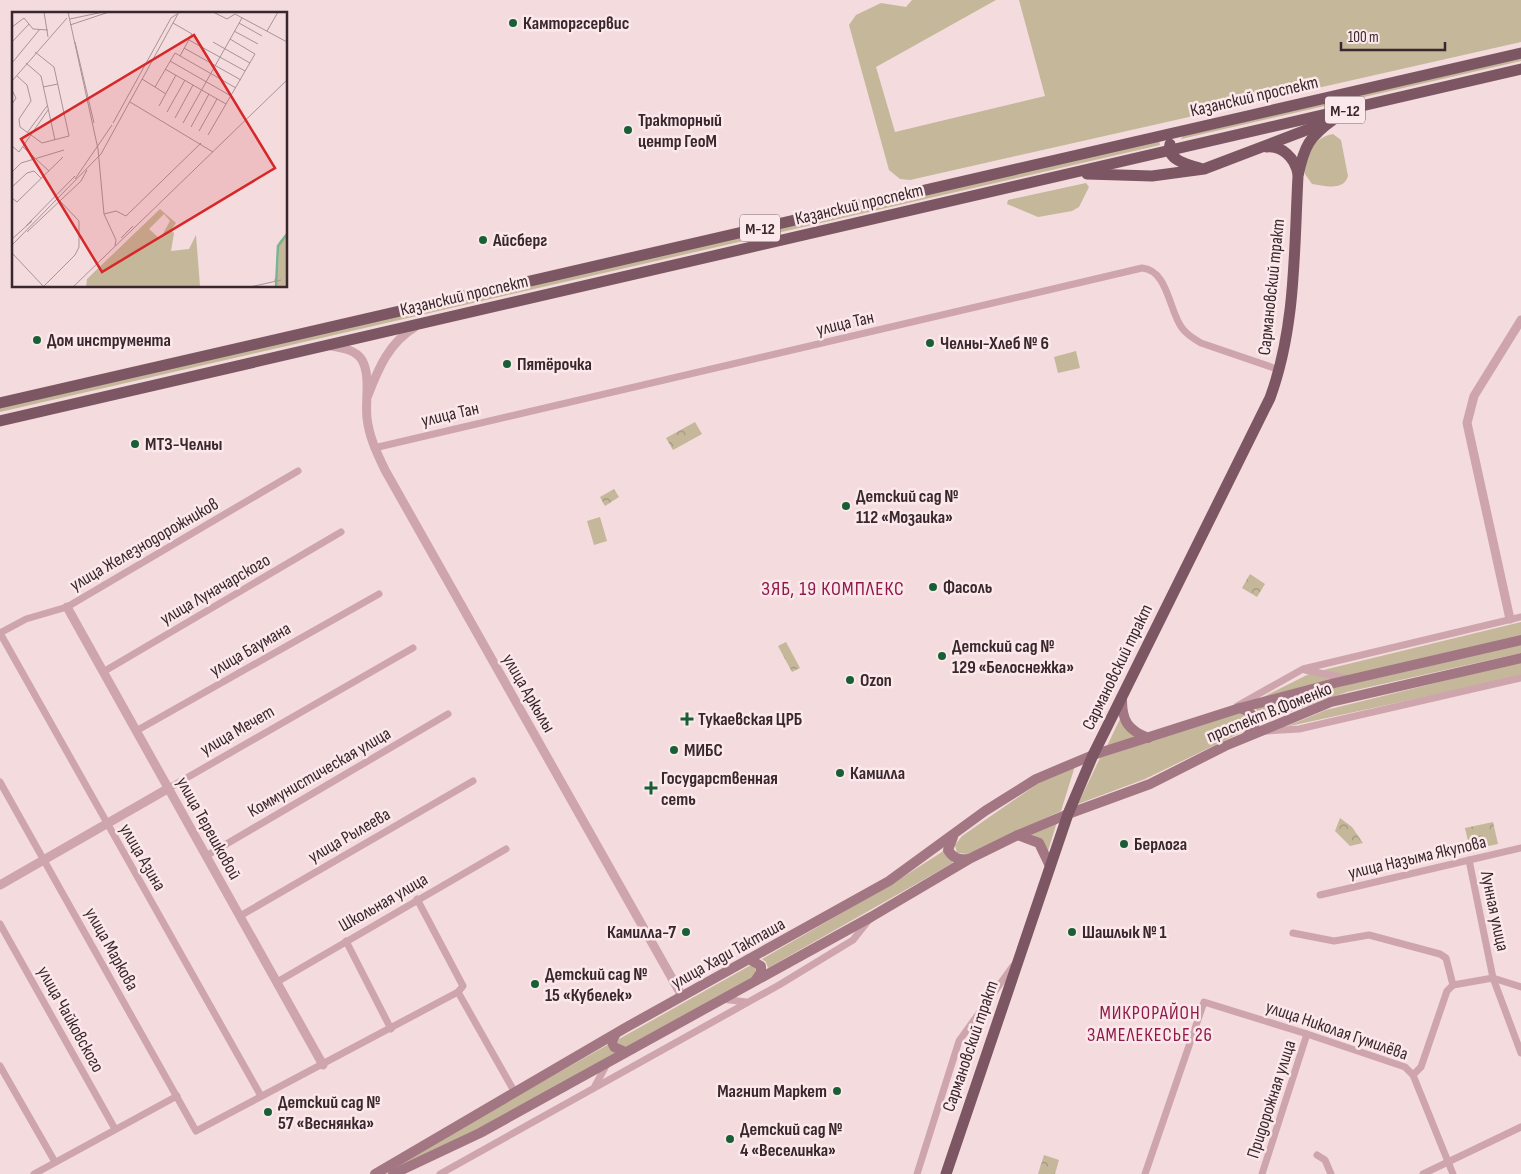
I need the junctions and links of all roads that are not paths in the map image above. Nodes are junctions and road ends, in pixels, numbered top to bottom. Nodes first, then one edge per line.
1 (1521, 53) edge
2 (1521, 69) edge
3 (1381, 101) junction
4 (1334, 119) junction
5 (1199, 127) junction
6 (1170, 150) junction
7 (1254, 150) junction
8 (1204, 169) junction
9 (1073, 173) junction
10 (1298, 176) junction
11 (1521, 320) edge
12 (424, 322) junction
13 (329, 346) junction
14 (1280, 370) junction
15 (366, 400) junction
16 (0, 403) edge
17 (0, 420) edge
18 (374, 448) junction
19 (298, 471) dead end
20 (341, 532) dead end
21 (379, 594) dead end
22 (67, 607) junction
23 (1521, 617) edge
24 (1510, 619) junction
25 (0, 633) edge
26 (1521, 640) edge
27 (413, 648) dead end
28 (1521, 658) edge
29 (1303, 669) junction
30 (103, 672) junction
31 (1521, 678) edge
32 (1351, 679) junction
33 (1122, 700) junction
34 (1240, 708) junction
35 (448, 714) dead end
36 (1222, 714) junction
37 (136, 731) junction
38 (1258, 732) junction
39 (1247, 737) junction
40 (1148, 738) junction
41 (1093, 755) junction
42 (473, 781) dead end
43 (0, 782) edge
44 (168, 788) junction
45 (1068, 814) junction
46 (107, 824) junction
47 (955, 834) junction
48 (1018, 835) junction
49 (1521, 848) edge
50 (506, 849) dead end
51 (206, 856) junction
52 (971, 858) junction
53 (45, 860) junction
54 (1469, 860) junction
55 (1050, 866) junction
56 (0, 885) edge
57 (1320, 895) dead end
58 (417, 899) junction
59 (240, 916) junction
60 (871, 917) junction
61 (0, 924) edge
62 (1293, 933) dead end
63 (346, 941) junction
64 (749, 959) junction
65 (1018, 960) junction
66 (1493, 978) junction
67 (756, 980) junction
68 (277, 982) junction
69 (1453, 985) junction
70 (1521, 987) edge
71 (460, 989) junction
72 (682, 996) junction
73 (722, 999) junction
74 (747, 1002) junction
75 (391, 1029) junction
76 (1308, 1034) junction
77 (614, 1035) junction
78 (625, 1052) junction
79 (1521, 1053) edge
80 (608, 1062) junction
81 (323, 1065) junction
82 (0, 1066) edge
83 (1414, 1074) junction
84 (595, 1086) junction
85 (514, 1091) junction
86 (177, 1096) junction
87 (261, 1096) junction
88 (1521, 1127) edge
89 (115, 1129) junction
90 (1317, 1155) dead end
91 (55, 1162) junction
92 (1448, 1163) junction
93 (34, 1174) edge
94 (375, 1174) edge
95 (393, 1174) edge
96 (440, 1174) edge
97 (917, 1174) edge
98 (946, 1174) edge
99 (1146, 1174) edge
100 (1262, 1174) edge
101 (1331, 1174) edge
102 (1423, 1174) edge
103 (1453, 1174) edge

1 - 5 main road, Казанский проспект / М-12
2 - 3 main road, Казанский проспект / М-12
3 - 4 main road
3 - 6 main road, Казанский проспект / М-12
4 - 7 main road
4 - 10 main road, Сармановский тракт
5 - 6 main road
5 - 16 main road, Казанский проспект / М-12
6 - 8 main road
6 - 9 main road, Казанский проспект / М-12
7 - 8 main road
7 - 10 main road
8 - 9 main road
9 - 12 main road, Казанский проспект / М-12
10 - 14 main road, Сармановский тракт
11 - 24 street
12 - 13 main road, Казанский проспект / М-12
12 - 15 street
13 - 15 street, улица Аркылы
13 - 17 main road, Казанский проспект / М-12
14 - 18 street, улица Тан
14 - 33 main road, Сармановский тракт
15 - 18 street, улица Аркылы
18 - 72 street, улица Аркылы
19 - 22 street, улица Железнодорожников
20 - 30 street, улица Луначарского
21 - 37 street, улица Баумана
22 - 25 street, улица Железнодорожников
22 - 30 street, улица Терешковой
23 - 24 street
24 - 29 street
25 - 46 street, улица Азина
26 - 32 main road, проспект В.Фоменко
27 - 44 street, улица Мечет
28 - 38 main road, проспект В.Фоменко
29 - 32 street
29 - 36 street
30 - 37 street, улица Терешковой
31 - 38 street
32 - 34 main road, проспект В.Фоменко
33 - 40 main road
33 - 41 main road, Сармановский тракт
34 - 36 main road, проспект В.Фоменко
34 - 39 main road
35 - 51 street, Коммунистическая улица
36 - 40 main road, проспект В.Фоменко
37 - 44 street, улица Терешковой
38 - 39 main road, проспект В.Фоменко
39 - 45 main road, проспект В.Фоменко
40 - 41 main road, проспект В.Фоменко
41 - 45 main road, Сармановский тракт
41 - 47 main road, улица Хади Такташа
42 - 59 street, улица Рылеева
43 - 53 street, улица Маркова
44 - 46 street, улица Мечет
44 - 51 street, улица Терешковой
45 - 48 main road
45 - 55 main road, Сармановский тракт
46 - 53 street, улица Мечет
46 - 87 street, улица Азина
47 - 52 main road
47 - 64 main road, улица Хади Такташа
48 - 52 main road
48 - 55 main road
49 - 54 street, улица Назыма Якупова
50 - 58 street, Школьная улица
51 - 59 street, улица Терешковой
52 - 60 main road
53 - 56 street, улица Мечет
53 - 86 street, улица Маркова
54 - 57 street, улица Назыма Якупова
54 - 66 street, Лунная улица
55 - 65 main road, Сармановский тракт
58 - 63 street, Школьная улица
58 - 71 street
59 - 68 street, улица Терешковой
60 - 67 main road
60 - 74 street
61 - 89 street, улица Чайковского
62 - 69 street
63 - 68 street, Школьная улица
63 - 75 street
64 - 67 main road
64 - 72 main road, улица Хади Такташа
65 - 97 street
65 - 98 main road, Сармановский тракт
66 - 69 street
66 - 70 street
66 - 79 street, Лунная улица
67 - 73 main road
68 - 81 street, улица Терешковой
69 - 83 street
71 - 75 street
71 - 85 street
72 - 77 main road, улица Хади Такташа
73 - 74 street
73 - 78 main road
74 - 84 street
75 - 81 street
76 - 83 street, улица Николая Гумилёва
76 - 99 street, улица Николая Гумилёва
76 - 100 street, Придорожная улица
77 - 78 main road
77 - 85 main road, улица Хади Такташа
78 - 80 main road
80 - 84 street
80 - 95 main road
81 - 87 street
82 - 91 street
83 - 92 street, улица Николая Гумилёва
84 - 96 street
85 - 94 main road, улица Хади Такташа
86 - 87 street, улица Маркова
86 - 89 street
88 - 92 street
89 - 91 street
90 - 101 street
91 - 93 street
92 - 102 street
92 - 103 street, улица Николая Гумилёва

